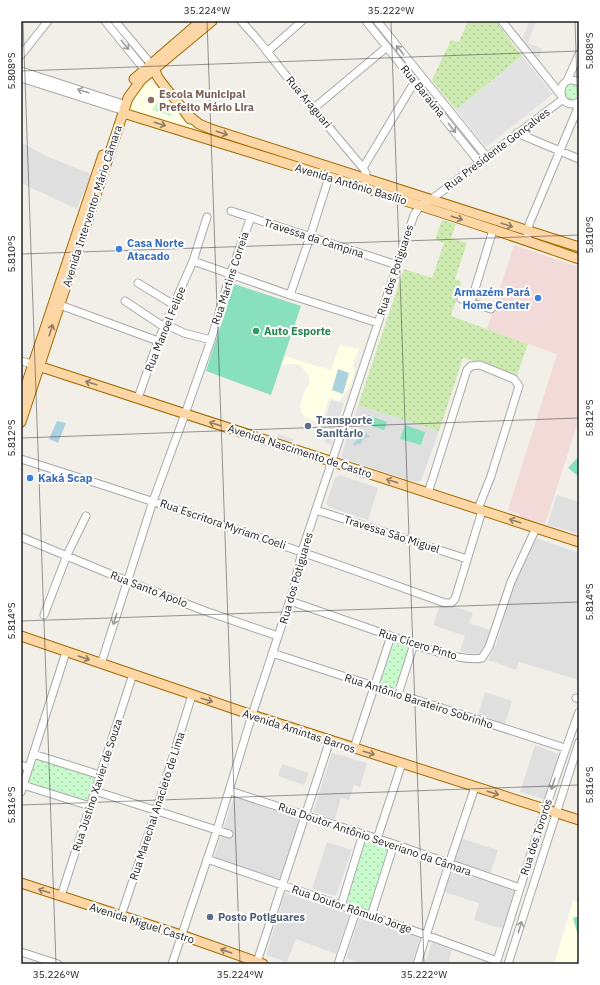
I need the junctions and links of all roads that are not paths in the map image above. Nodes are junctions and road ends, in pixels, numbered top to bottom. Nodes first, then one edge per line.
1 (48, 21) edge
2 (105, 21) edge
3 (115, 21) edge
4 (201, 21) edge
5 (212, 21) edge
6 (241, 21) edge
7 (302, 21) edge
8 (366, 21) edge
9 (377, 21) edge
10 (502, 21) edge
11 (387, 46) junction
12 (267, 52) junction
13 (579, 54) edge
14 (21, 55) edge
15 (21, 71) edge
16 (151, 71) junction
17 (21, 78) edge
18 (415, 81) junction
19 (567, 81) junction
20 (579, 82) edge
21 (562, 97) junction
22 (578, 102) edge
23 (120, 108) junction
24 (314, 108) junction
25 (188, 115) junction
26 (517, 133) junction
27 (203, 138) junction
28 (560, 151) junction
29 (486, 156) junction
30 (579, 159) edge
31 (479, 162) junction
32 (363, 168) junction
33 (328, 177) junction
34 (365, 184) junction
35 (430, 200) junction
36 (86, 204) junction
37 (420, 206) junction
38 (231, 211) dead end
39 (207, 217) dead end
40 (251, 217) junction
41 (493, 230) junction
42 (527, 231) junction
43 (310, 237) junction
44 (528, 241) junction
45 (579, 247) edge
46 (579, 259) edge
47 (193, 261) junction
48 (397, 265) junction
49 (230, 275) junction
50 (138, 283) dead end
51 (290, 295) junction
52 (461, 299) dead end
53 (125, 301) dead end
54 (471, 302) junction
55 (60, 305) junction
56 (174, 305) junction
57 (491, 309) dead end
58 (378, 323) junction
59 (165, 326) junction
60 (210, 340) junction
61 (158, 341) junction
62 (21, 361) edge
63 (36, 366) junction
64 (138, 398) junction
65 (21, 400) edge
66 (190, 418) junction
67 (21, 422) edge
68 (21, 459) edge
69 (332, 462) junction
70 (428, 493) junction
71 (152, 501) junction
72 (316, 510) junction
73 (480, 510) junction
74 (86, 516) dead end
75 (536, 528) junction
76 (21, 537) edge
77 (579, 542) edge
78 (302, 552) junction
79 (66, 555) junction
80 (467, 559) junction
81 (127, 582) junction
82 (290, 602) junction
83 (44, 615) dead end
84 (21, 636) edge
85 (278, 636) junction
86 (390, 636) junction
87 (414, 644) junction
88 (66, 652) junction
89 (272, 654) junction
90 (101, 664) junction
91 (133, 674) junction
92 (373, 686) junction
93 (398, 694) junction
94 (192, 695) junction
95 (579, 712) edge
96 (252, 715) junction
97 (330, 740) junction
98 (579, 742) edge
99 (354, 748) junction
100 (565, 748) junction
101 (33, 754) junction
102 (562, 758) junction
103 (572, 761) junction
104 (402, 764) junction
105 (21, 766) edge
106 (29, 768) junction
107 (100, 775) junction
108 (475, 787) junction
109 (22, 788) edge
110 (95, 790) junction
111 (230, 791) junction
112 (90, 806) junction
113 (545, 810) junction
114 (156, 811) junction
115 (556, 813) junction
116 (306, 816) junction
117 (579, 820) edge
118 (217, 830) junction
119 (229, 834) dead end
120 (363, 834) junction
121 (377, 839) junction
122 (394, 844) junction
123 (207, 859) junction
124 (449, 864) junction
125 (21, 883) edge
126 (282, 885) junction
127 (520, 888) junction
128 (61, 896) junction
129 (341, 906) junction
130 (356, 911) junction
131 (121, 916) junction
132 (371, 916) junction
133 (181, 935) junction
134 (426, 935) junction
135 (21, 952) edge
136 (260, 963) edge
137 (496, 963) edge
138 (58, 964) edge
139 (172, 964) edge
140 (338, 964) edge
141 (417, 964) edge
142 (508, 964) edge

1 - 14 street
2 -> 16 street
3 - 16 street
4 - 16 main road, Avenida Interventor Mário Câmara
5 - 16 main road, Avenida Interventor Mário Câmara
6 - 12 street, Rua Araguari
7 - 12 street
8 - 11 street, Rua Baraúna
29 -> 9 street, Rua Baraúna
10 - 21 street
11 - 18 street, Rua Baraúna
11 - 24 street
12 - 24 street, Rua Araguari
13 - 19 street
23 -> 15 street, Avenida Antônio Basílio
16 - 23 main road, Avenida Interventor Mário Câmara
16 - 25 main road
17 - 23 street, Avenida Antônio Basílio
18 -> 31 street, Rua Baraúna
18 - 32 street
19 - 20 street
19 - 21 street
21 - 22 street
21 - 26 street, Rua Presidente Gonçalves
22 - 28 street
23 -> 27 main road, Avenida Antônio Basílio
23 - 36 main road, Avenida Interventor Mário Câmara
24 - 32 street, Rua Araguari
25 - 27 main road
25 -> 34 main road, Avenida Antônio Basílio
26 - 28 street
26 - 29 street, Rua Presidente Gonçalves
27 - 33 main road, Avenida Antônio Basílio
28 - 30 street
28 - 42 street
29 - 31 street, Rua Presidente Gonçalves
31 - 35 street, Rua Presidente Gonçalves
32 - 34 street, Rua Araguari
33 - 34 main road, Avenida Antônio Basílio
33 - 43 street
34 - 35 main road, Avenida Antônio Basílio
34 - 37 main road, Avenida Antônio Basílio
35 - 37 street
35 -> 42 main road, Avenida Antônio Basílio
36 - 55 main road, Avenida Interventor Mário Câmara
36 - 63 main road, Avenida Interventor Mário Câmara
37 -> 41 main road, Avenida Antônio Basílio
37 - 48 street, Rua dos Potiguares
38 - 40 street, Travessa da Campina
39 - 47 street, Rua Manoel Felipe
40 - 43 street, Travessa da Campina
40 - 49 street, Rua Martins Correia
41 - 44 main road, Avenida Antônio Basílio
41 - 54 street
42 - 44 street
42 - 45 main road, Avenida Antônio Basílio
43 - 48 street, Travessa da Campina
43 - 51 street
44 - 46 main road, Avenida Antônio Basílio
47 - 49 street
47 - 56 street, Rua Manoel Felipe
48 - 58 street, Rua dos Potiguares
49 - 51 street
49 - 60 street, Rua Martins Correia
50 - 56 street
51 - 58 street
52 - 54 street
53 - 59 street, Rua Martins Correia
54 - 57 street
55 - 61 street
63 -> 55 main road, Avenida Interventor Mário Câmara
56 - 59 street, Rua Manoel Felipe
58 - 69 street, Rua dos Potiguares
59 - 60 street, Rua Martins Correia
59 - 61 street, Rua Manoel Felipe
60 - 66 street, Rua Martins Correia
61 - 64 street, Rua Manoel Felipe
62 - 63 street, Avenida Nascimento de Castro
64 -> 63 main road, Avenida Nascimento de Castro
63 - 65 main road, Avenida Interventor Mário Câmara
63 - 67 main road, Avenida Interventor Mário Câmara
64 - 66 main road, Avenida Nascimento de Castro
69 -> 66 main road, Avenida Nascimento de Castro
66 - 71 street, Rua Martins Correia
68 - 71 street, Rua Escritora Myriam Coeli
70 -> 69 main road, Avenida Nascimento de Castro
69 - 72 street, Rua dos Potiguares
70 - 73 main road, Avenida Nascimento de Castro
70 - 73 street
71 - 78 street, Rua Escritora Myriam Coeli
71 - 81 street, Rua Martins Correia
72 - 78 street, Rua dos Potiguares
72 - 80 street, Travessa São Miguel
75 -> 73 main road, Avenida Nascimento de Castro
73 - 80 street
74 - 79 street
75 - 77 main road, Avenida Nascimento de Castro
75 - 87 street, Rua Cícero Pinto
76 - 79 street, Rua Santo Apolo
78 - 80 street, Rua Escritora Myriam Coeli
78 - 82 street, Rua dos Potiguares
79 - 81 street, Rua Santo Apolo
79 - 83 street
81 - 85 street, Rua Santo Apolo
81 -> 90 street, Rua Martins Correia
82 - 85 street, Rua dos Potiguares
82 - 86 street, Rua Cícero Pinto
84 - 88 main road, Avenida Amintas Barros
85 - 89 street, Rua dos Potiguares
86 - 87 street, Rua Cícero Pinto
86 - 92 street
87 - 93 street
88 -> 90 main road, Avenida Amintas Barros
88 - 101 street
89 - 92 street, Rua Antônio Barateiro Sobrinho
89 - 96 street, Rua dos Potiguares
90 - 91 main road, Avenida Amintas Barros
91 - 94 main road, Avenida Amintas Barros
91 - 107 street, Rua Justino Xavier de Souza
92 - 93 street, Rua Antônio Barateiro Sobrinho
92 - 99 street
93 - 100 street, Rua Antônio Barateiro Sobrinho
94 -> 96 main road, Avenida Amintas Barros
94 - 114 street, Rua Marechal Anacleto de Lima
95 - 100 street, Rua dos Tororós
96 - 97 main road, Avenida Amintas Barros
96 - 111 street, Rua dos Potiguares
97 - 99 main road, Avenida Amintas Barros
97 - 116 street
98 - 103 street, Rua dos Tororós
99 -> 104 main road, Avenida Amintas Barros
100 - 102 street, Rua dos Tororós
101 - 106 street
101 - 107 street
102 - 103 street
102 -> 113 street, Rua dos Tororós
103 - 115 street, Rua dos Tororós
104 - 108 main road, Avenida Amintas Barros
104 - 121 street
105 - 106 street
106 - 109 street
107 - 110 street, Rua Justino Xavier de Souza
108 -> 113 main road, Avenida Amintas Barros
108 - 124 street
109 - 112 street
110 - 112 street, Rua Justino Xavier de Souza
110 - 114 street
111 - 116 street, Rua Doutor Antônio Severiano da Câmara
111 - 118 street, Rua dos Potiguares
112 - 128 street, Rua Justino Xavier de Souza
113 - 115 main road, Avenida Amintas Barros
113 - 127 street, Rua dos Tororós
114 - 118 street
114 - 131 street, Rua Marechal Anacleto de Lima
115 - 117 main road, Avenida Amintas Barros
142 -> 115 street, Rua dos Tororós
116 - 120 street, Rua Doutor Antônio Severiano da Câmara
116 - 126 street
118 - 119 street
118 - 123 street, Rua dos Potiguares
120 - 121 street, Rua Doutor Antônio Severiano da Câmara
120 - 129 street
121 - 122 street, Rua Doutor Antônio Severiano da Câmara
122 - 124 street, Rua Doutor Antônio Severiano da Câmara
122 - 132 street
123 - 126 street, Rua Doutor Rômulo Jorge
123 - 133 street, Rua dos Potiguares
124 - 127 street, Rua Doutor Antônio Severiano da Câmara
124 - 134 street
128 -> 125 main road, Avenida Miguel Castro
126 - 129 street, Rua Doutor Rômulo Jorge
126 - 136 street
127 - 137 street, Rua dos Tororós
128 - 131 main road, Avenida Miguel Castro
129 - 130 street, Rua Doutor Rômulo Jorge
130 - 132 street, Rua Doutor Rômulo Jorge
130 - 140 street
131 - 133 main road, Avenida Miguel Castro
132 - 134 street, Rua Doutor Rômulo Jorge
136 -> 133 main road, Avenida Miguel Castro
133 - 139 street, Rua dos Potiguares
134 - 137 street, Rua Doutor Rômulo Jorge
134 - 141 street
135 - 138 street

